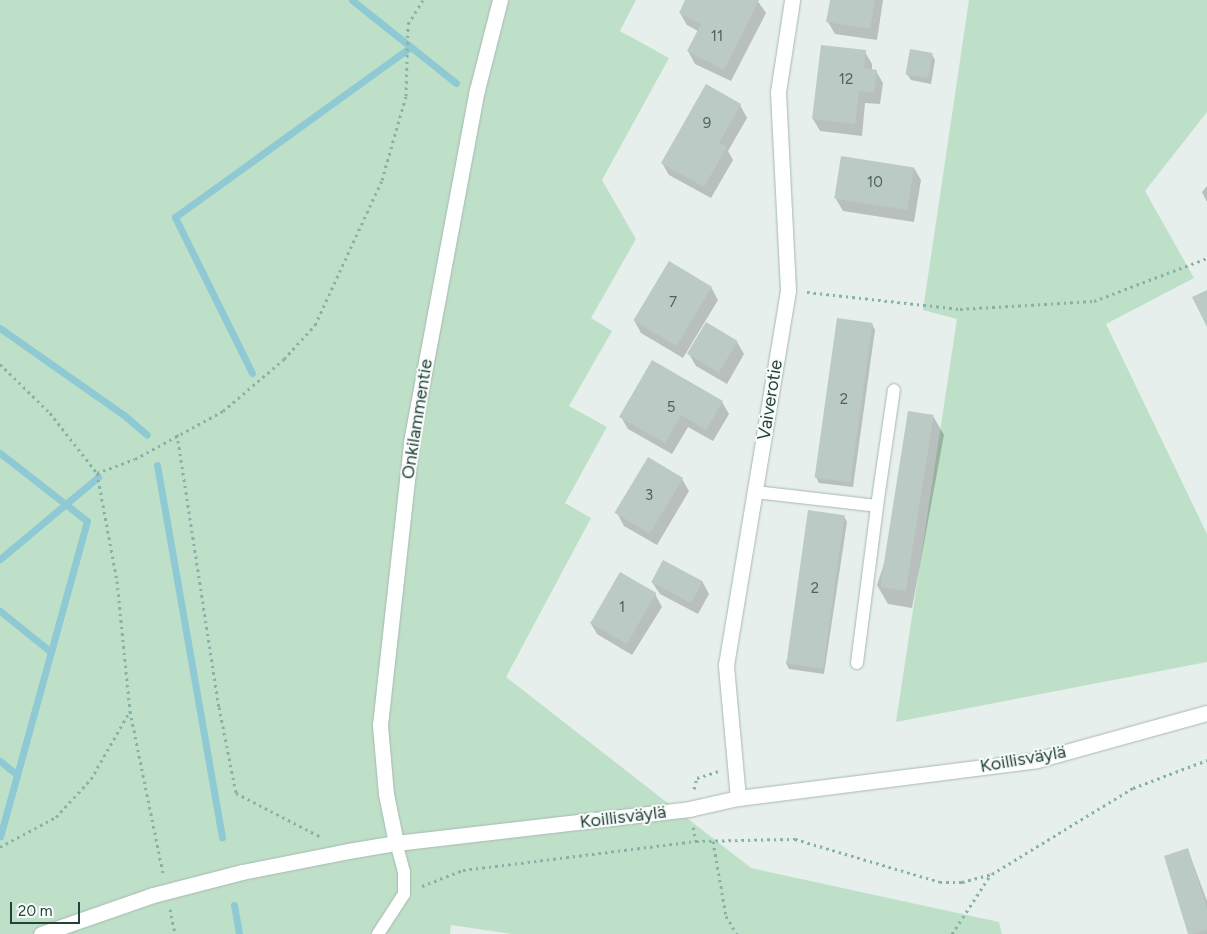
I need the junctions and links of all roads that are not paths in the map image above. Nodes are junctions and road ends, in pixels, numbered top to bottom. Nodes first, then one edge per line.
1 (500, 0) edge
2 (792, 0) edge
3 (894, 390) dead end
4 (755, 492) junction
5 (877, 506) junction
6 (857, 663) dead end
7 (1207, 713) edge
8 (738, 798) junction
9 (396, 843) junction
10 (41, 934) edge
11 (378, 934) edge

1 - 9 street, Onkilammentie
2 - 4 street, Vaiverotie
3 - 5 lane
4 - 5 lane
4 - 8 street, Vaiverotie
5 - 6 lane
7 - 8 street, Koillisväylä
8 - 9 street, Koillisväylä
9 - 10 street, Koillisväylä
9 - 11 lane

